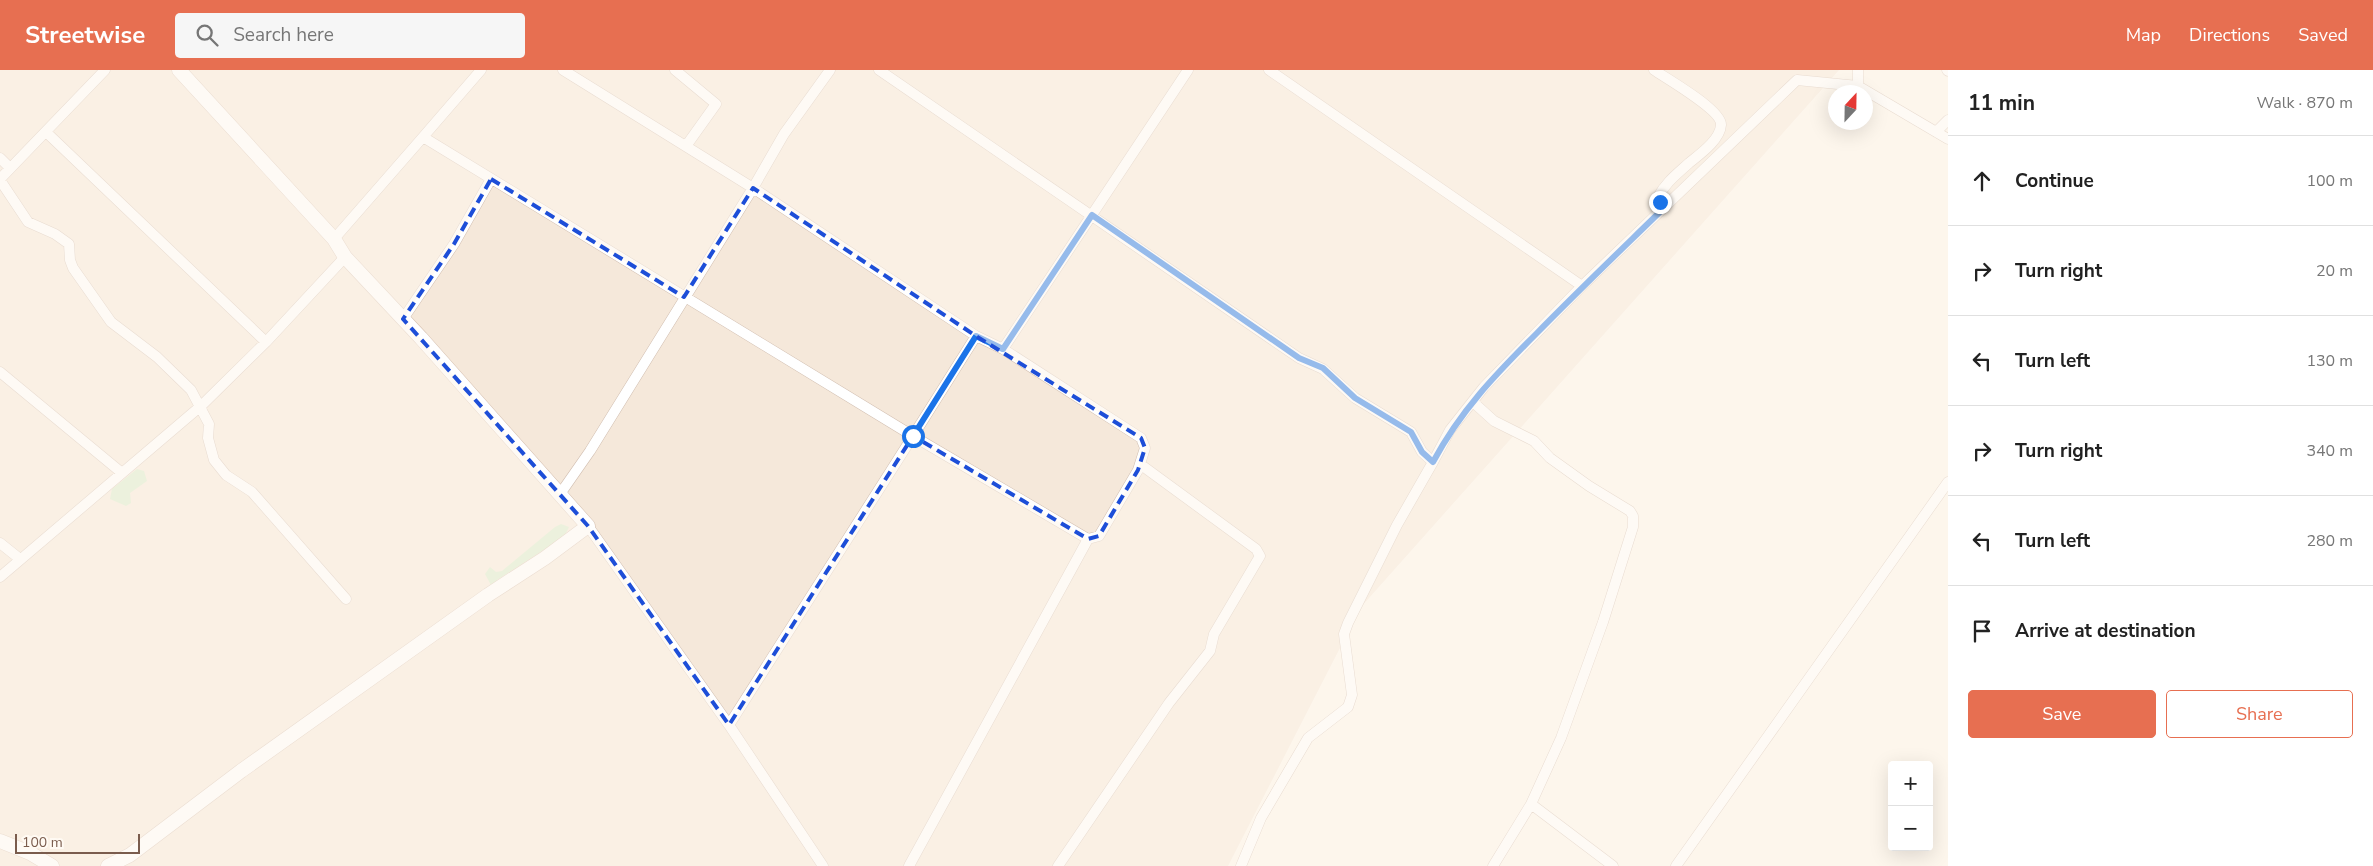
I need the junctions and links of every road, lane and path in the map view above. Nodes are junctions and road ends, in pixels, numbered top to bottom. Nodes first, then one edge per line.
1 (105, 70) edge
2 (179, 70) edge
3 (481, 70) edge
4 (564, 70) edge
5 (675, 70) edge
6 (830, 70) edge
7 (879, 70) edge
8 (1188, 70) edge
9 (1269, 70) edge
10 (1654, 70) edge
11 (1858, 70) edge
12 (1848, 85) edge
13 (1858, 85) edge
14 (1873, 95) edge
15 (1948, 120) edge
16 (46, 132) junction
17 (1936, 132) junction
18 (423, 137) junction
19 (1948, 139) edge
20 (686, 146) junction
21 (0, 158) edge
22 (10, 168) junction
23 (0, 179) edge
24 (491, 179) junction
25 (753, 188) junction
26 (1665, 207) junction
27 (1092, 215) junction
28 (334, 239) junction
29 (345, 257) junction
30 (1582, 286) junction
31 (684, 297) junction
32 (403, 319) junction
33 (976, 336) junction
34 (266, 342) junction
35 (1003, 349) junction
36 (0, 372) edge
37 (1472, 402) junction
38 (199, 406) junction
39 (913, 436) junction
40 (1433, 462) junction
41 (1144, 467) dead end
42 (122, 473) junction
43 (1948, 482) edge
44 (560, 494) junction
45 (588, 526) junction
46 (1088, 539) junction
47 (0, 543) edge
48 (20, 559) junction
49 (0, 577) edge
50 (346, 599) dead end
51 (729, 725) junction
52 (1531, 804) junction
53 (0, 841) edge
54 (52, 866) edge
55 (108, 866) edge
56 (823, 866) edge
57 (909, 866) edge
58 (1058, 866) edge
59 (1241, 866) edge
60 (1493, 866) edge
61 (1612, 866) edge
62 (1676, 866) edge

1 - 16 street
2 - 28 street
3 - 18 street
4 - 20 street
5 - 20 street
6 - 25 street
7 - 27 street
8 - 27 street
9 - 30 street
10 - 26 street
11 - 13 street
12 - 26 street
14 - 17 street
15 - 17 street
16 - 22 street
16 - 34 street
17 - 19 street
18 - 24 street
18 - 28 street
20 - 25 street
21 - 22 street
22 - 23 street
23 - 38 street
24 - 31 street
24 - 32 street
25 - 31 street
25 - 33 street
26 - 30 street
27 - 35 street
27 - 40 street
28 - 29 street
29 - 32 street
29 - 34 street
30 - 37 street
31 - 39 street
31 - 44 street
32 - 44 street
33 - 35 street
33 - 39 street
34 - 38 street
35 - 46 street
36 - 42 street
37 - 40 street
37 - 52 street
38 - 42 street
38 - 50 street
39 - 46 street
39 - 51 street
40 - 59 street
41 - 58 street
42 - 48 street
43 - 62 street
44 - 45 street
45 - 51 street
45 - 55 street
46 - 57 street
47 - 48 street
48 - 49 street
51 - 56 street
52 - 60 street
52 - 61 street
53 - 54 street

